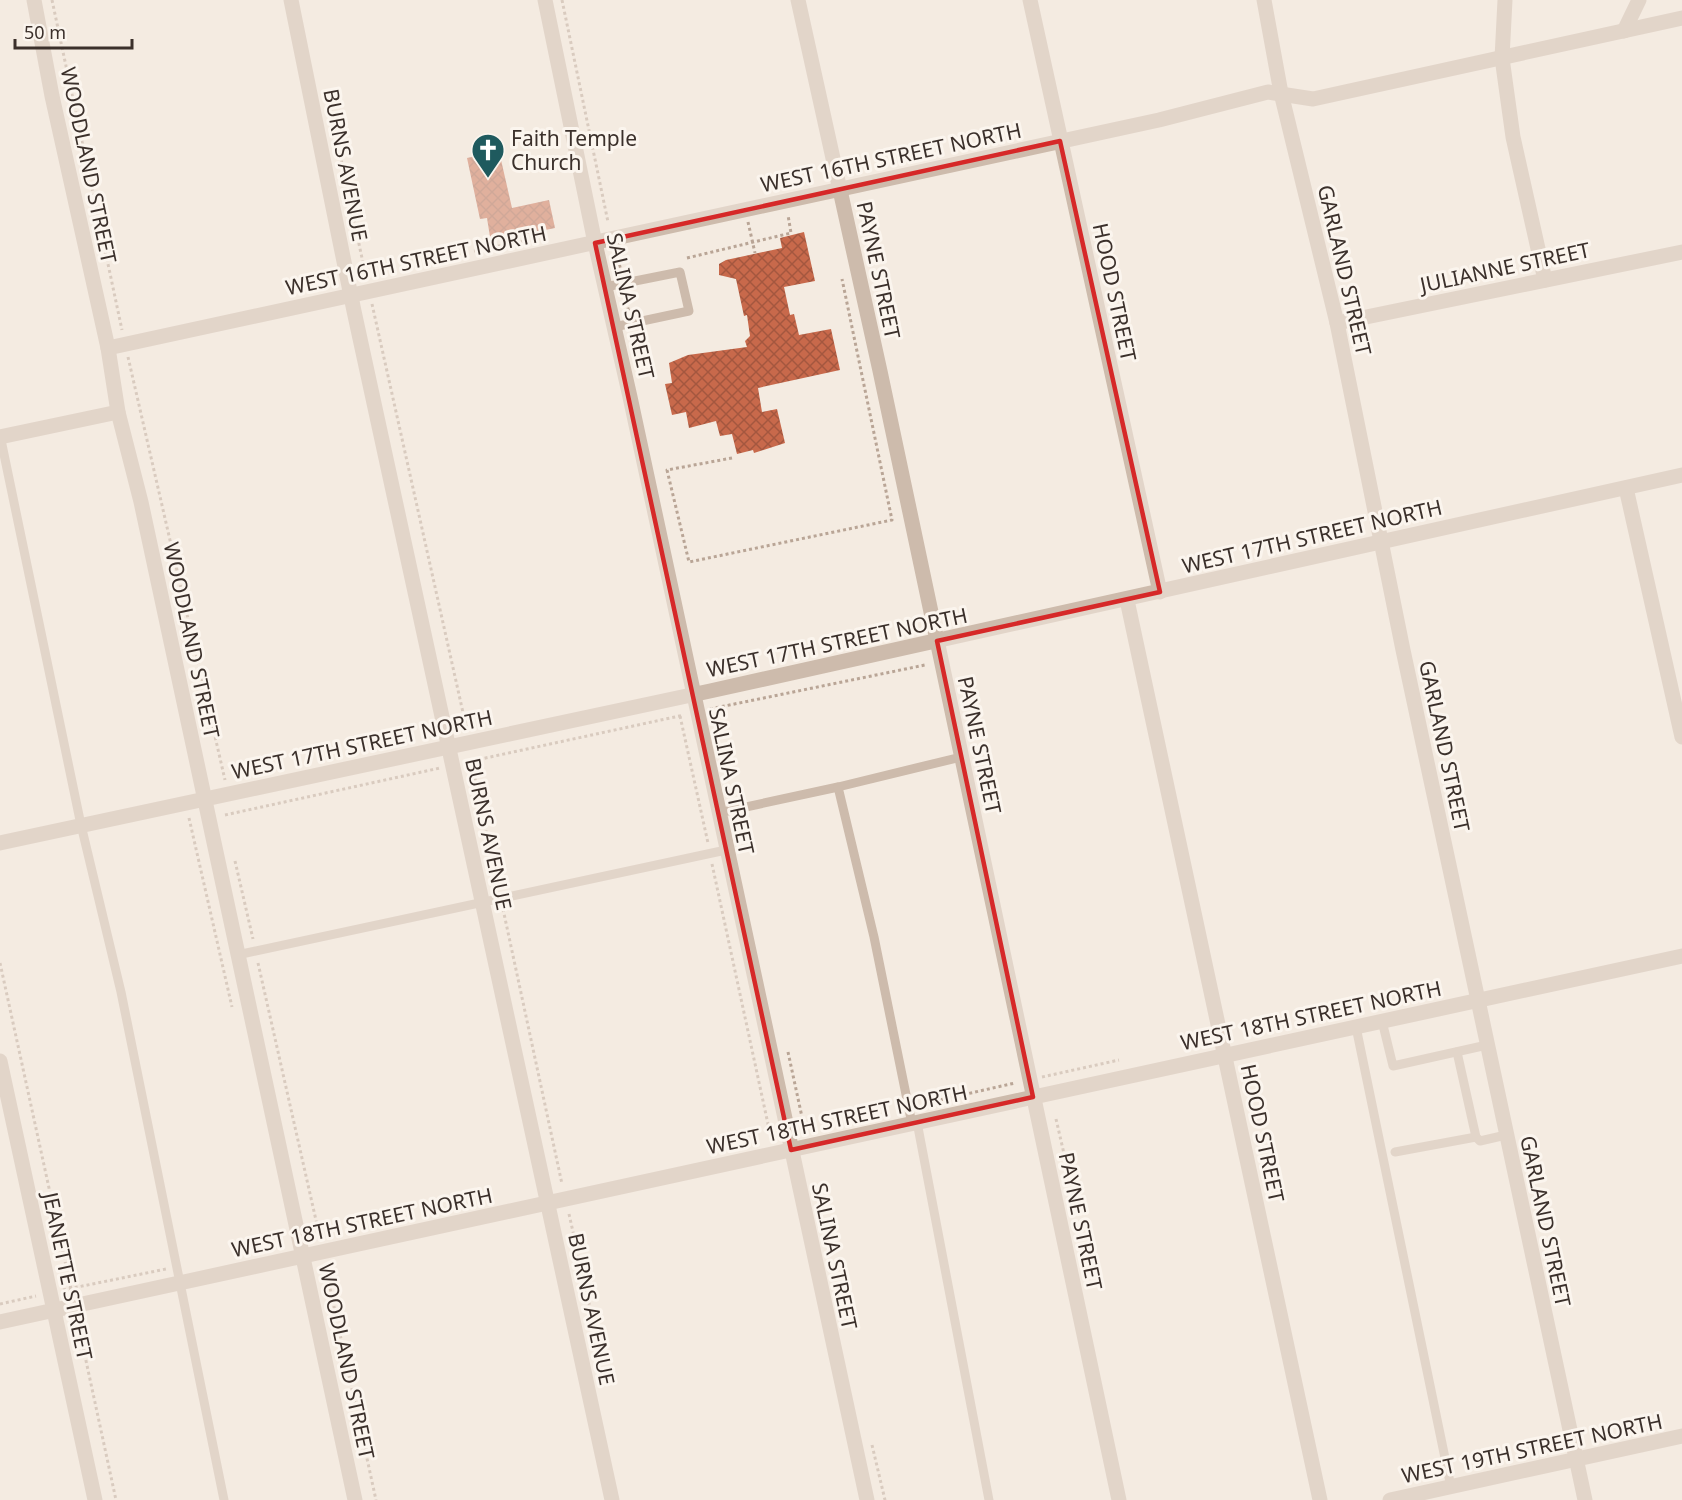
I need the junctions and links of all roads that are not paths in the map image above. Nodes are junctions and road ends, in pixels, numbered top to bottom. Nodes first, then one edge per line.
1 (34, 0) edge
2 (291, 0) edge
3 (545, 0) edge
4 (798, 0) edge
5 (1030, 0) edge
6 (1264, 0) edge
7 (1504, 0) edge
8 (1639, 0) edge
9 (1682, 18) edge
10 (1624, 31) junction
11 (1502, 58) junction
12 (1281, 93) junction
13 (1060, 141) junction
14 (840, 189) junction
15 (595, 243) junction
16 (1682, 252) edge
17 (1545, 280) junction
18 (605, 287) junction
19 (351, 296) junction
20 (1337, 323) junction
21 (614, 327) junction
22 (108, 348) junction
23 (118, 411) junction
24 (0, 437) edge
25 (1682, 476) edge
26 (1626, 488) junction
27 (1382, 542) junction
28 (1160, 592) junction
29 (1127, 600) junction
30 (937, 641) junction
31 (692, 695) junction
32 (1682, 737) edge
33 (449, 747) junction
34 (961, 757) junction
35 (838, 787) junction
36 (203, 798) junction
37 (718, 813) junction
38 (81, 825) junction
39 (0, 843) edge
40 (726, 850) junction
41 (483, 902) junction
42 (237, 955) junction
43 (1682, 956) edge
44 (1478, 1000) junction
45 (1382, 1021) junction
46 (1356, 1027) junction
47 (1487, 1045) junction
48 (1457, 1052) junction
49 (1225, 1055) junction
50 (0, 1061) edge
51 (1033, 1097) junction
52 (914, 1123) junction
53 (1506, 1135) junction
54 (1476, 1137) junction
55 (791, 1150) junction
56 (1395, 1152) dead end
57 (548, 1203) junction
58 (303, 1256) junction
59 (178, 1283) junction
60 (54, 1310) junction
61 (0, 1322) edge
62 (1682, 1436) edge
63 (1576, 1460) junction
64 (1451, 1487) junction
65 (95, 1500) edge
66 (224, 1500) edge
67 (355, 1500) edge
68 (612, 1500) edge
69 (867, 1500) edge
70 (989, 1500) edge
71 (1119, 1500) edge
72 (1320, 1500) edge
73 (1390, 1500) edge
74 (1585, 1500) edge

1 - 22 street, WOODLAND STREET
2 - 19 street, BURNS AVENUE
3 - 15 street, SALINA STREET
4 - 14 street, PAYNE STREET
5 - 13 street, HOOD STREET
6 - 12 street, GARLAND STREET
7 - 11 street
8 - 10 street
9 - 10 street, WEST 16TH STREET NORTH
10 - 11 street, WEST 16TH STREET NORTH
11 - 12 street, WEST 16TH STREET NORTH
11 - 17 street
12 - 13 street, WEST 16TH STREET NORTH
12 - 20 street, GARLAND STREET
13 - 14 street, WEST 16TH STREET NORTH
13 - 28 street, HOOD STREET
14 - 15 street, WEST 16TH STREET NORTH
14 - 30 street, PAYNE STREET
15 - 18 street, SALINA STREET
15 - 19 street, WEST 16TH STREET NORTH
16 - 17 street, JULIANNE STREET
17 - 20 street, JULIANNE STREET
18 - 21 street, SALINA STREET
18 - 21 lane
19 - 22 street, WEST 16TH STREET NORTH
19 - 33 street, BURNS AVENUE
20 - 27 street, GARLAND STREET
21 - 31 street, SALINA STREET
22 - 23 street, WOODLAND STREET
23 - 24 street
23 - 36 street, WOODLAND STREET
24 - 38 lane
25 - 26 street, WEST 17TH STREET NORTH
26 - 27 street, WEST 17TH STREET NORTH
26 - 32 street
27 - 28 street, WEST 17TH STREET NORTH
27 - 44 street, GARLAND STREET
28 - 29 street, WEST 17TH STREET NORTH
29 - 30 street, WEST 17TH STREET NORTH
29 - 49 street, HOOD STREET
30 - 31 street, WEST 17TH STREET NORTH
30 - 34 street, PAYNE STREET
31 - 33 street, WEST 17TH STREET NORTH
31 - 37 street, SALINA STREET
33 - 36 street, WEST 17TH STREET NORTH
33 - 41 street, BURNS AVENUE
34 - 35 lane
34 - 51 street, PAYNE STREET
35 - 37 lane
35 - 52 lane
36 - 38 street, WEST 17TH STREET NORTH
36 - 42 street, WOODLAND STREET
37 - 40 street, SALINA STREET
38 - 39 street, WEST 17TH STREET NORTH
38 - 59 lane
40 - 41 lane
40 - 55 street, SALINA STREET
41 - 42 lane
41 - 57 street, BURNS AVENUE
42 - 58 street, WOODLAND STREET
43 - 44 street, WEST 18TH STREET NORTH
44 - 45 street, WEST 18TH STREET NORTH
44 - 47 street, GARLAND STREET
45 - 46 street, WEST 18TH STREET NORTH
45 - 48 lane
46 - 49 street, WEST 18TH STREET NORTH
46 - 64 lane
47 - 48 lane
47 - 53 street, GARLAND STREET
48 - 54 lane
49 - 51 street, WEST 18TH STREET NORTH
49 - 72 street, HOOD STREET
50 - 60 street, JEANETTE STREET
51 - 52 street, WEST 18TH STREET NORTH
51 - 71 street, PAYNE STREET
52 - 55 street, WEST 18TH STREET NORTH
52 - 70 lane
53 - 54 lane
53 - 63 street, GARLAND STREET
54 - 56 lane
55 - 57 street, WEST 18TH STREET NORTH
55 - 69 street, SALINA STREET
57 - 58 street, WEST 18TH STREET NORTH
57 - 68 street, BURNS AVENUE
58 - 59 street, WEST 18TH STREET NORTH
58 - 67 street, WOODLAND STREET
59 - 60 street, WEST 18TH STREET NORTH
59 - 66 lane
60 - 61 street, WEST 18TH STREET NORTH
60 - 65 street, JEANETTE STREET
62 - 63 street, WEST 19TH STREET NORTH
63 - 64 street, WEST 19TH STREET NORTH
63 - 74 street, GARLAND STREET
64 - 73 street, WEST 19TH STREET NORTH

